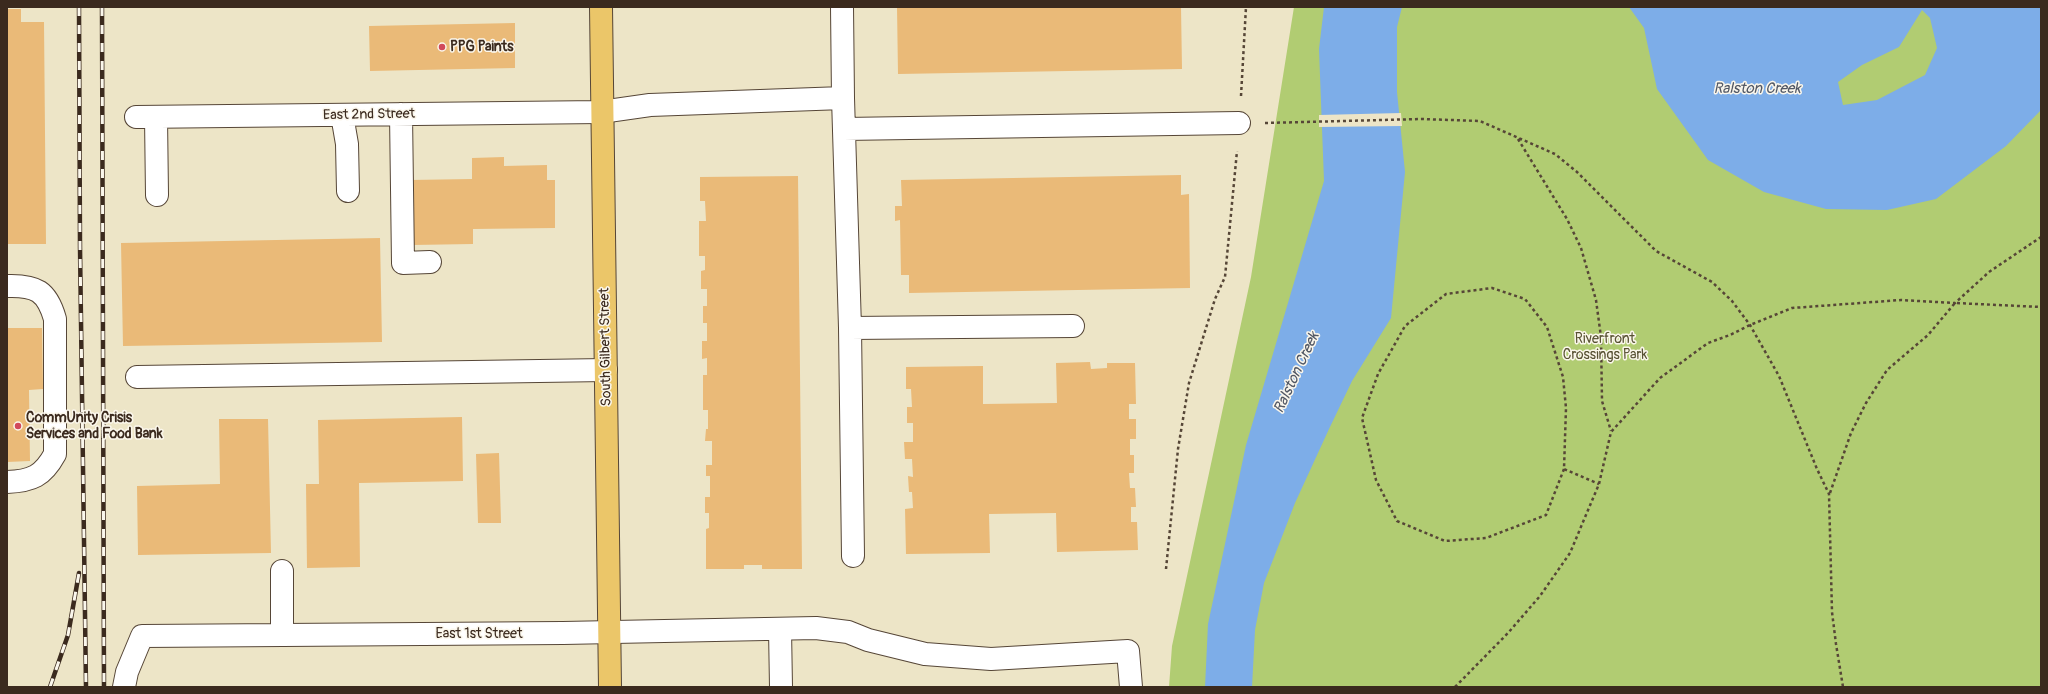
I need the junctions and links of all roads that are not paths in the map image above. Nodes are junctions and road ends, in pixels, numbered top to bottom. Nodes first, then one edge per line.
1 (601, 7) edge
2 (842, 7) edge
3 (843, 98) junction
4 (601, 112) junction
5 (401, 114) junction
6 (342, 115) junction
7 (1239, 123) road end
8 (844, 129) junction
9 (348, 191) dead end
10 (157, 195) dead end
11 (430, 262) dead end
12 (7, 286) edge
13 (1073, 326) dead end
14 (850, 328) junction
15 (606, 370) junction
16 (138, 377) dead end
17 (7, 482) edge
18 (853, 556) dead end
19 (282, 571) dead end
20 (780, 629) junction
21 (610, 631) junction
22 (282, 635) junction
23 (124, 687) edge
24 (610, 687) edge
25 (781, 687) edge
26 (1131, 687) edge

1 - 4 main road, South Gilbert Street
2 - 3 street
3 - 4 street, East 2nd Street
3 - 8 street
4 - 5 street, East 2nd Street
4 - 15 main road, South Gilbert Street
5 - 6 street, East 2nd Street
5 - 11 street
6 - 9 street
6 - 10 street, East 2nd Street
7 - 8 street
8 - 14 street
12 - 17 street
13 - 14 street
14 - 18 street
15 - 16 street
15 - 21 main road, South Gilbert Street
19 - 22 street
20 - 21 street, East 1st Street
20 - 25 street
20 - 26 street, East 1st Street
21 - 22 street, East 1st Street
21 - 24 main road, South Gilbert Street
22 - 23 street, East 1st Street

